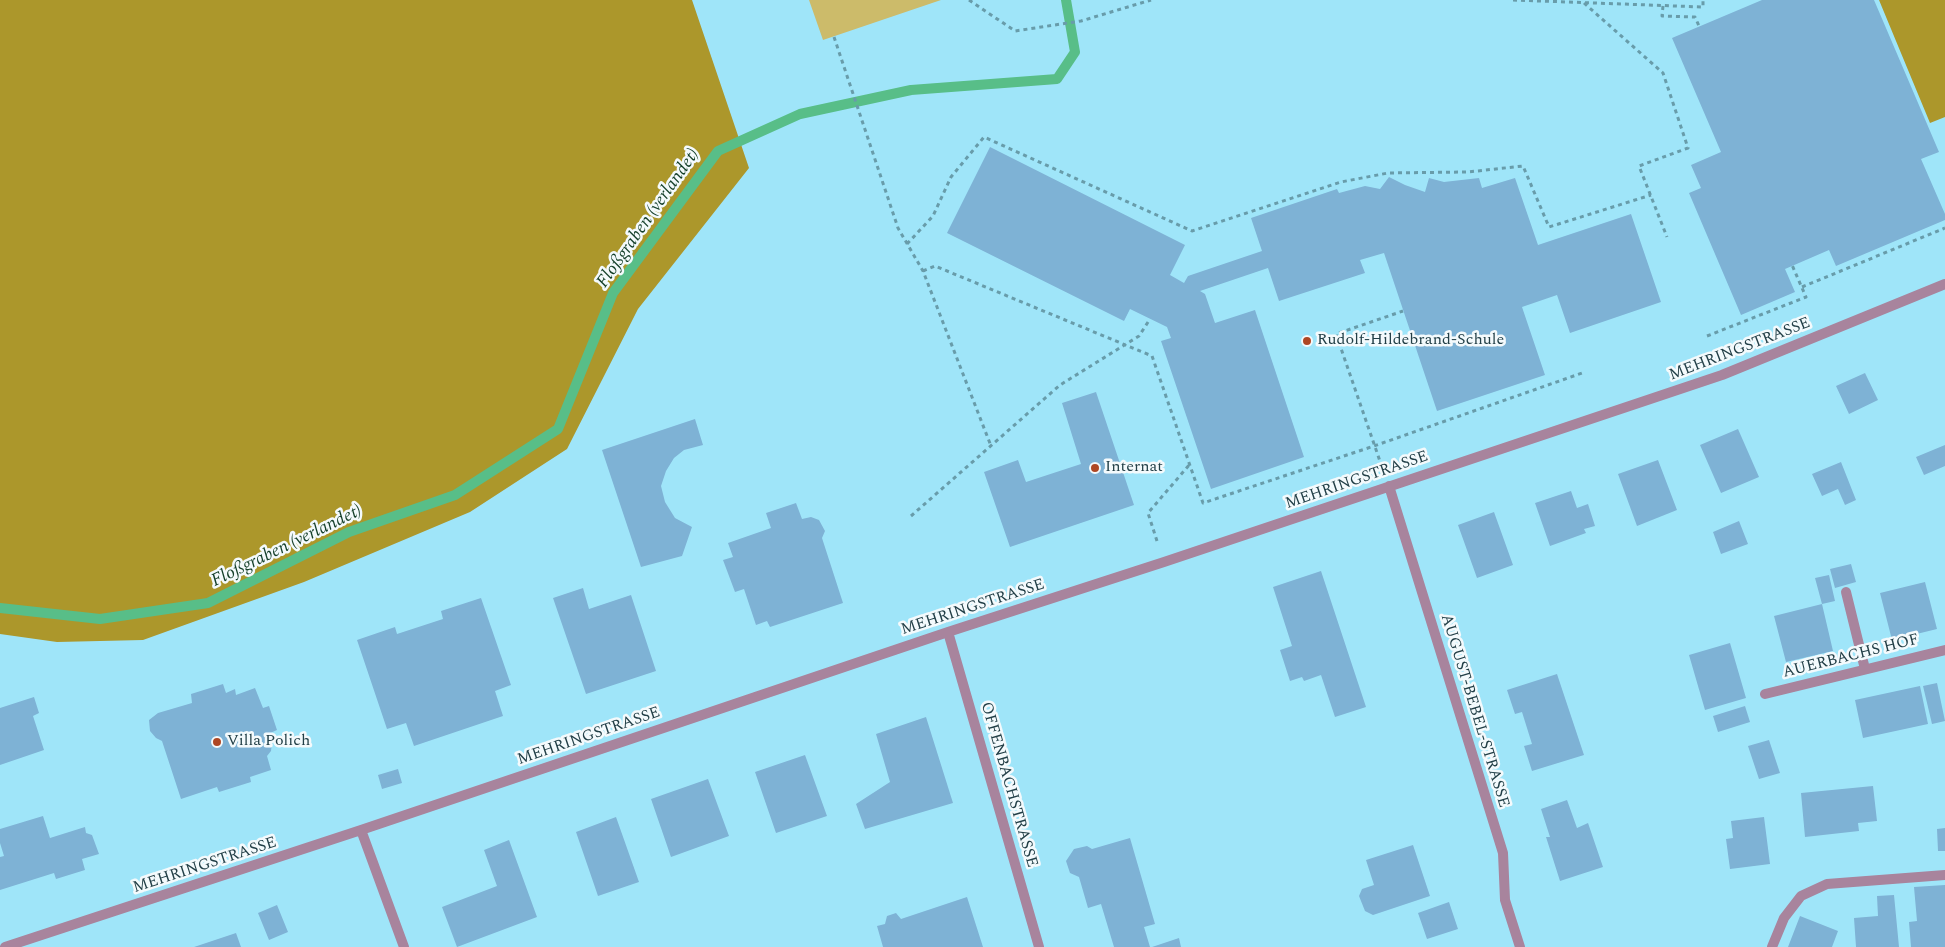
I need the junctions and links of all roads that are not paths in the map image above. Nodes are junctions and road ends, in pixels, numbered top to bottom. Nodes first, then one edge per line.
1 (1945, 284) edge
2 (1388, 486) junction
3 (1846, 592) dead end
4 (948, 632) junction
5 (1945, 650) edge
6 (1864, 669) junction
7 (1765, 694) dead end
8 (361, 830) junction
9 (1945, 875) edge
10 (5, 947) edge
11 (404, 947) edge
12 (1040, 947) edge
13 (1520, 947) edge
14 (1772, 947) edge

1 - 2 street, MEHRINGSTRASSE
2 - 4 street, MEHRINGSTRASSE
2 - 13 street, AUGUST-BEBEL-STRASSE
3 - 6 street
4 - 8 street, MEHRINGSTRASSE
4 - 12 street, OFFENBACHSTRASSE
5 - 6 street, AUERBACHS HOF
6 - 7 street, AUERBACHS HOF
8 - 10 street, MEHRINGSTRASSE
8 - 11 street
9 - 14 street

